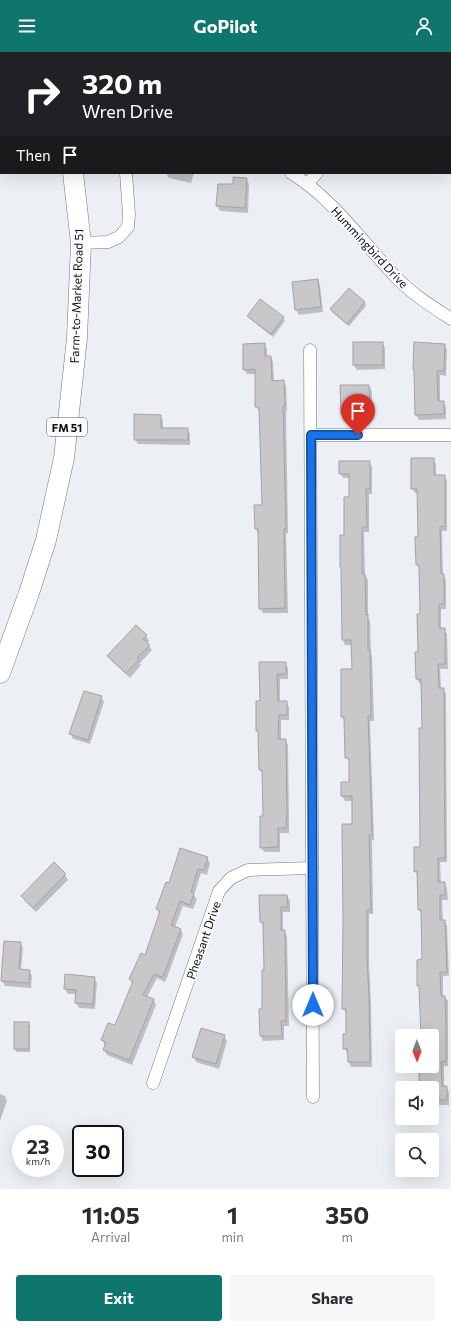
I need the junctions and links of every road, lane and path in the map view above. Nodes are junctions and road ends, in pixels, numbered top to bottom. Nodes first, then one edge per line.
1 (73, 174) edge
2 (126, 174) edge
3 (293, 174) edge
4 (316, 174) edge
5 (308, 183) junction
6 (81, 243) junction
7 (451, 319) edge
8 (310, 350) dead end
9 (311, 435) junction
10 (451, 435) edge
11 (0, 673) edge
12 (312, 868) junction
13 (154, 1083) dead end
14 (313, 1097) dead end

1 - 6 main road, Farm-to-Market Road 51 / FM 51
2 - 6 street
3 - 5 street, Hummingbird Drive
4 - 5 street
5 - 7 street, Hummingbird Drive
6 - 11 main road, Farm-to-Market Road 51 / FM 51
8 - 9 street
9 - 10 street
9 - 12 street
12 - 13 street, Pheasant Drive
12 - 14 street

